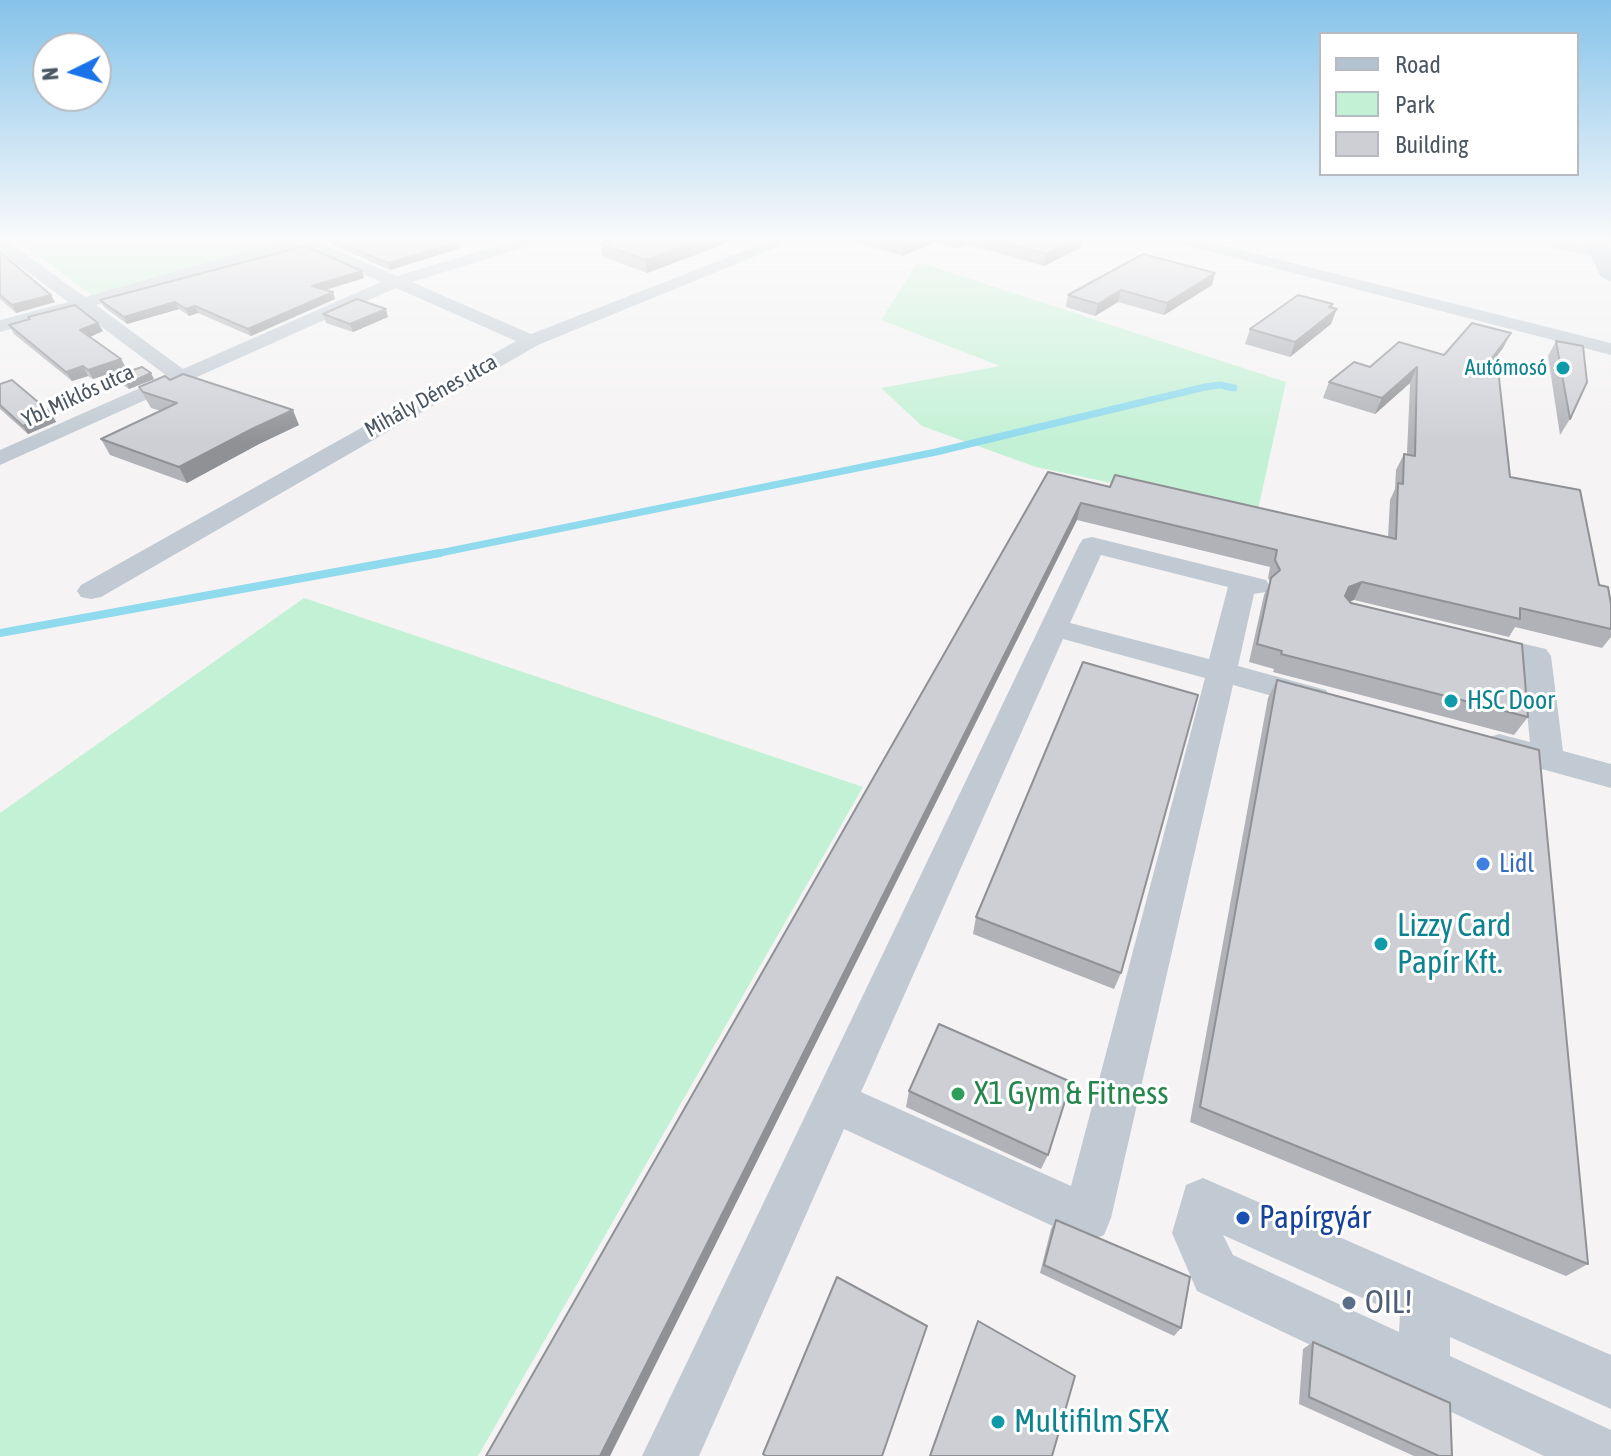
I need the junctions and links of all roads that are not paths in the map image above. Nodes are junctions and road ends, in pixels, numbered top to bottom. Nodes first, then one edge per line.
1 (71, 307) edge
2 (86, 307) edge
3 (338, 307) edge
4 (453, 307) edge
5 (617, 307) edge
6 (1446, 307) edge
7 (0, 326) edge
8 (531, 341) junction
9 (1611, 349) edge
10 (180, 376) junction
11 (0, 458) edge
12 (91, 591) dead end
13 (1056, 628) junction
14 (1460, 638) edge
15 (1221, 672) junction
16 (1340, 704) edge
17 (1474, 740) edge
18 (1548, 759) junction
19 (1611, 776) edge
20 (834, 1102) junction
21 (1426, 1301) junction
22 (1423, 1371) junction
23 (1611, 1382) edge
24 (670, 1456) edge
25 (1605, 1456) edge

1 - 7 street
2 - 10 street
3 - 10 street, Ybl Miklós utca
4 - 8 street
5 - 8 street, Mihály Dénes utca
6 - 9 street
8 - 12 street, Mihály Dénes utca
10 - 11 street, Ybl Miklós utca
13 - 15 street
13 - 15 street
13 - 20 street
14 - 18 street
15 - 16 street
15 - 20 street
17 - 18 street
18 - 19 street
20 - 24 street
21 - 22 street
21 - 22 street
21 - 23 street
22 - 25 street

